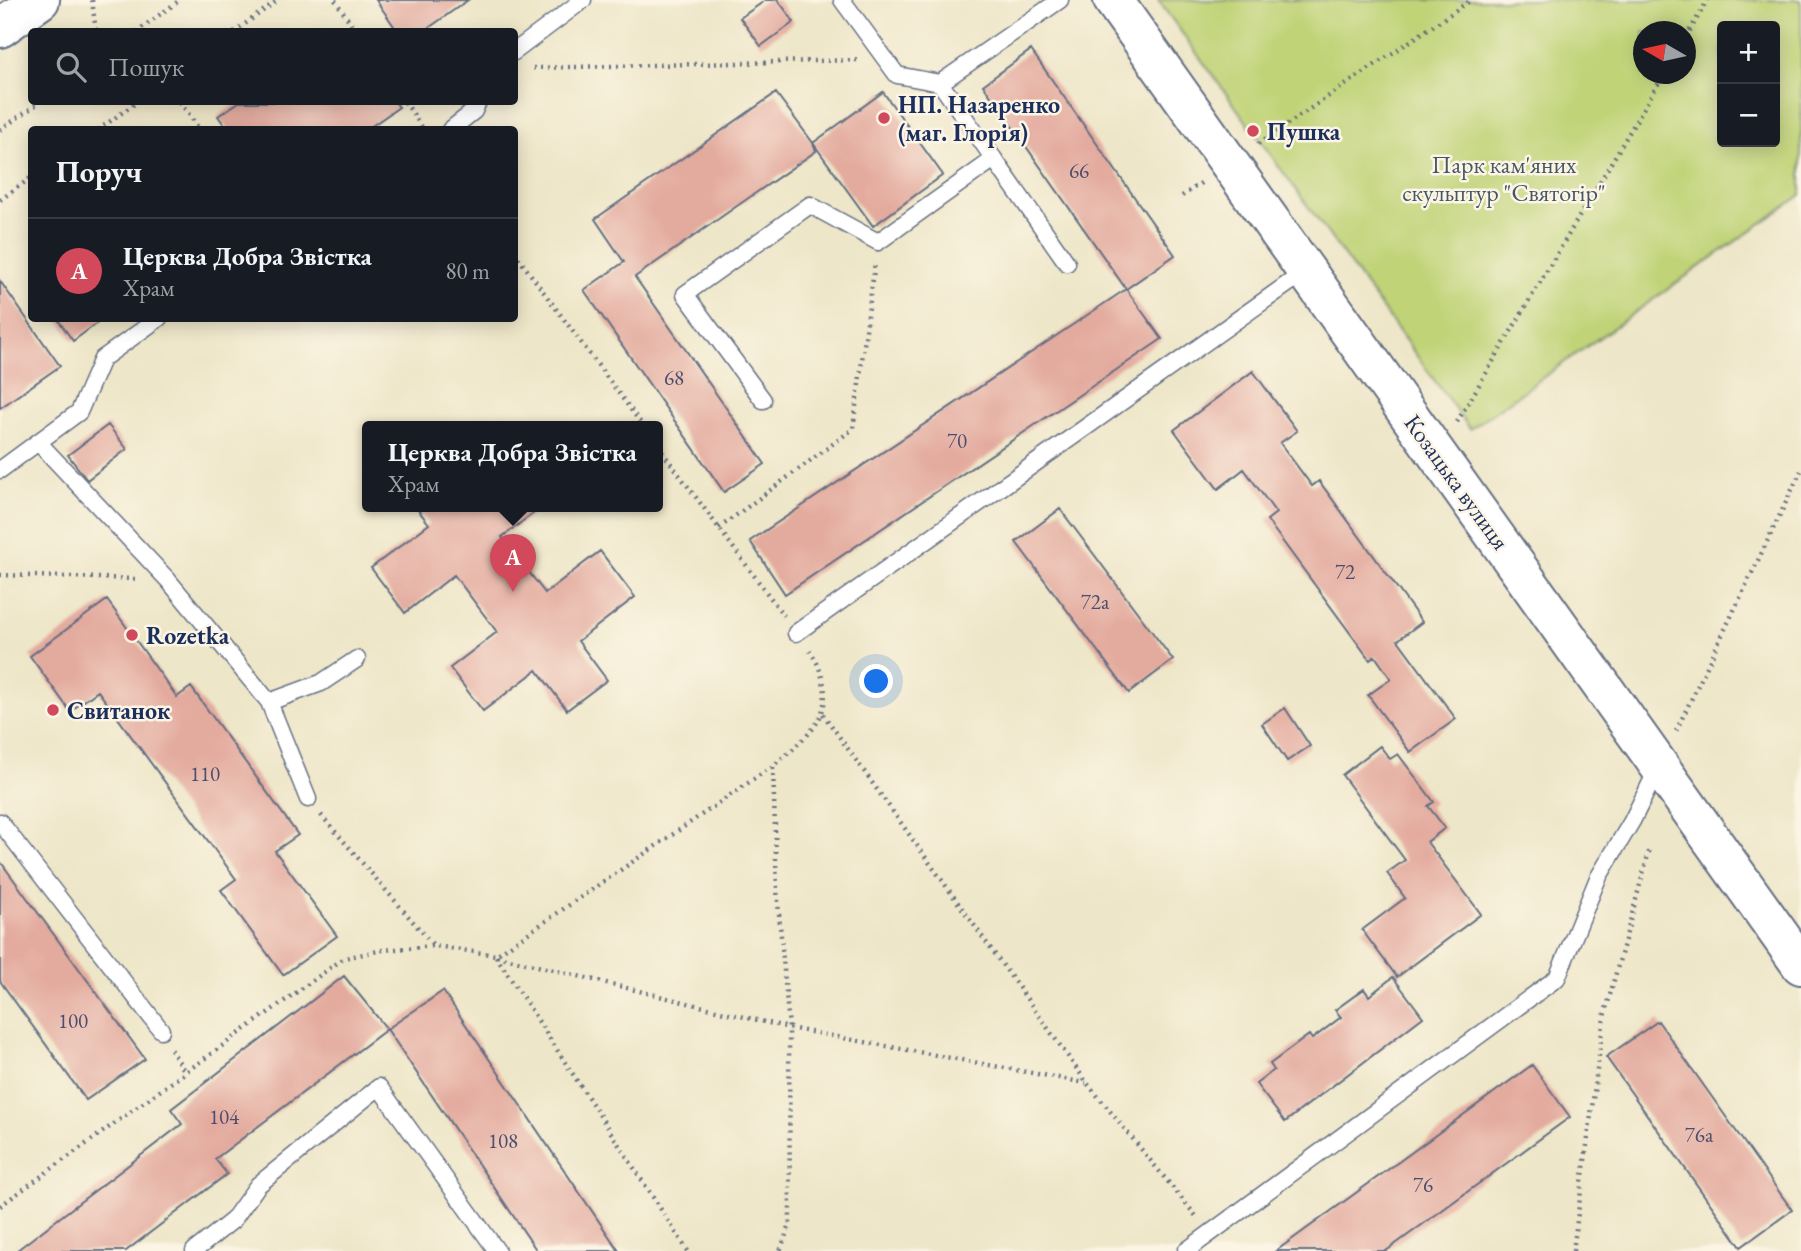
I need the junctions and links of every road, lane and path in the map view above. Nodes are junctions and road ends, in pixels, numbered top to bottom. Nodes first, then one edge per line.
1 (40, 0) edge
2 (92, 0) edge
3 (180, 0) edge
4 (278, 0) edge
5 (335, 0) edge
6 (583, 0) edge
7 (842, 0) edge
8 (1060, 0) edge
9 (1114, 0) edge
10 (1471, 0) edge
11 (1707, 0) edge
12 (1695, 21) edge
13 (0, 28) edge
14 (96, 28) edge
15 (142, 28) edge
16 (240, 28) edge
17 (354, 28) edge
18 (518, 49) edge
19 (886, 60) junction
20 (528, 68) dead end
21 (940, 83) junction
22 (1658, 84) edge
23 (36, 105) edge
24 (133, 105) edge
25 (182, 105) edge
26 (407, 105) edge
27 (477, 105) edge
28 (104, 126) edge
29 (197, 126) edge
30 (421, 126) edge
31 (455, 126) edge
32 (0, 130) edge
33 (993, 159) junction
34 (1231, 162) junction
35 (28, 180) edge
36 (1182, 196) dead end
37 (0, 200) edge
38 (878, 242) junction
39 (518, 257) edge
40 (1067, 263) dead end
41 (1306, 271) junction
42 (154, 322) edge
43 (763, 400) dead end
44 (639, 421) edge
45 (38, 442) junction
46 (663, 453) edge
47 (1437, 454) junction
48 (0, 470) edge
49 (1801, 471) edge
50 (719, 528) junction
51 (0, 575) edge
52 (168, 580) junction
53 (796, 633) junction
54 (357, 659) dead end
55 (269, 702) junction
56 (823, 714) junction
57 (773, 766) junction
58 (1660, 766) junction
59 (308, 799) joint
60 (0, 822) edge
61 (1650, 848) dead end
62 (435, 947) junction
63 (496, 956) junction
64 (1801, 965) edge
65 (789, 1028) junction
66 (160, 1030) dead end
67 (1087, 1083) junction
68 (0, 1206) edge
69 (1210, 1233) junction
70 (194, 1251) edge
71 (496, 1251) edge
72 (688, 1251) edge
73 (780, 1251) edge
74 (1186, 1251) edge
75 (1573, 1251) edge

1 - 13 street
2 - 14 path
3 - 15 path
4 - 16 path
5 - 17 path
6 - 18 lane
7 - 19 lane
8 - 21 lane
9 - 34 street, Козацька вулиця
10 - 34 path
11 - 12 path
19 - 20 path
19 - 21 lane
21 - 33 lane
22 - 47 path
23 - 32 path
24 - 28 path
25 - 29 path
26 - 30 path
27 - 31 lane
33 - 38 lane
33 - 40 lane
34 - 36 path
34 - 41 street, Козацька вулиця
35 - 37 path
38 - 43 lane
38 - 50 path
39 - 44 path
41 - 47 street, Козацька вулиця
41 - 53 lane
42 - 45 lane
45 - 48 lane
45 - 52 lane
46 - 50 path
47 - 58 street, Козацька вулиця
49 - 58 path
50 - 53 path
51 - 52 path
52 - 55 lane
53 - 56 path
54 - 55 lane
55 - 59 lane
56 - 57 path
56 - 67 path
57 - 63 path
57 - 65 path
58 - 64 street, Козацька вулиця
58 - 69 lane
59 - 62 path
60 - 66 lane
61 - 75 path
62 - 63 path
62 - 68 path
63 - 65 path
63 - 72 path
65 - 67 path
65 - 73 path
67 - 69 path
69 - 74 lane
70 - 71 lane

